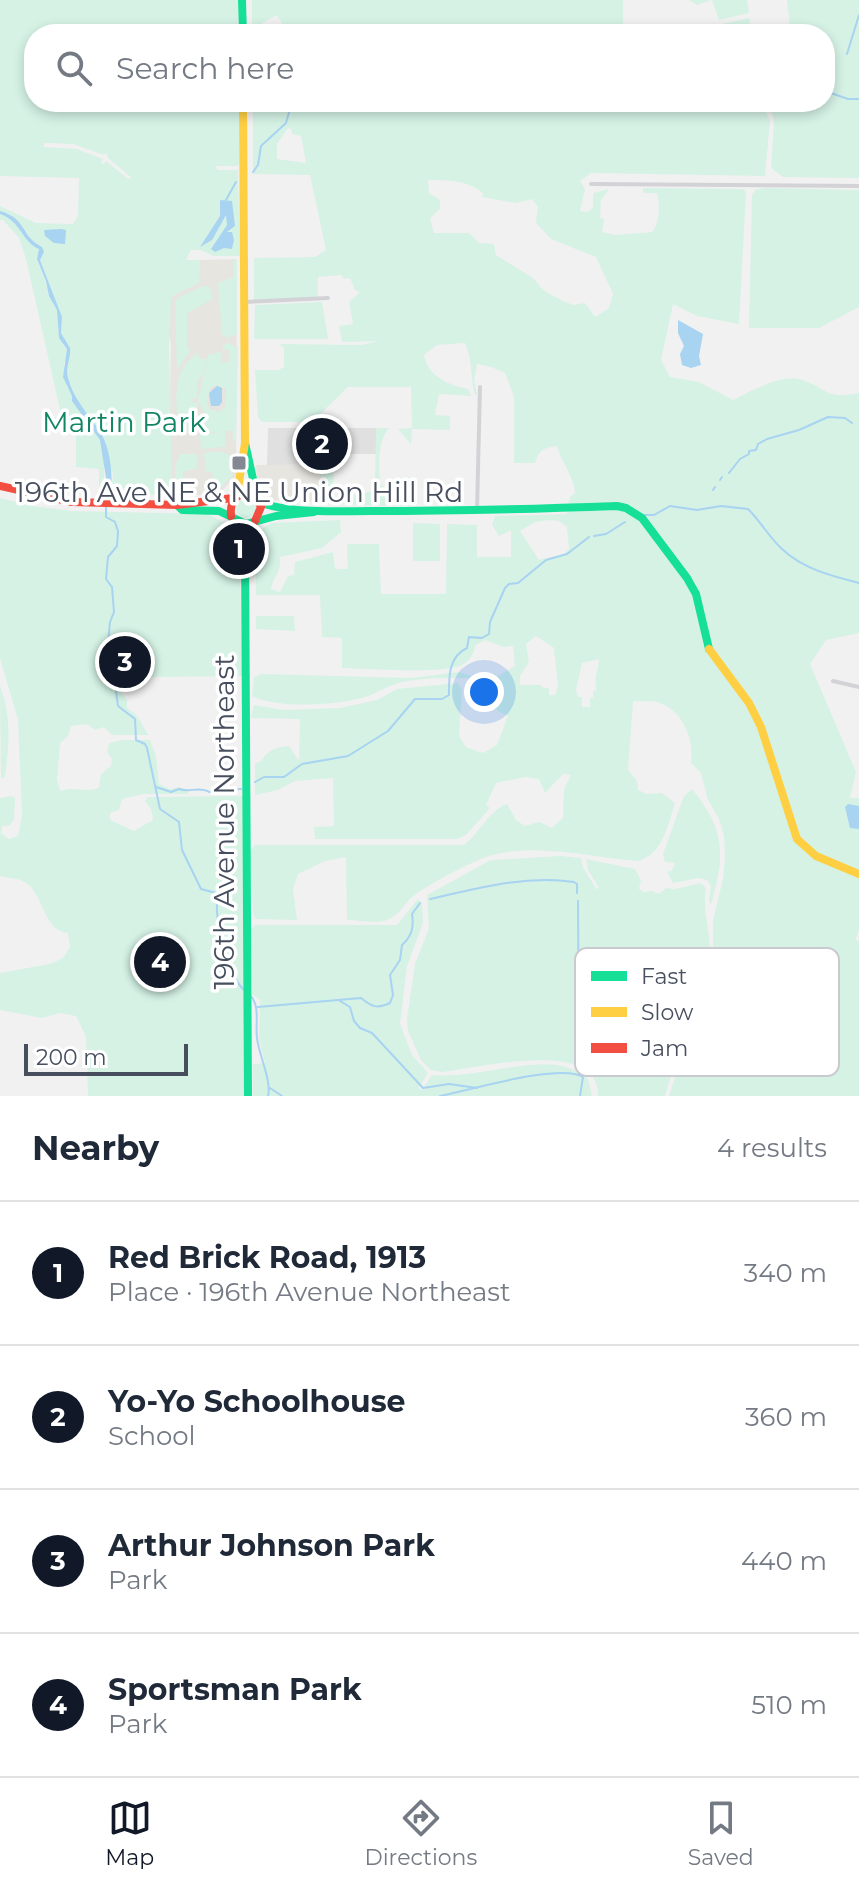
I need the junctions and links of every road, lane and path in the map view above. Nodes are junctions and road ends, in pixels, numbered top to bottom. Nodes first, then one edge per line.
1 (242, 0) edge
2 (243, 24) edge
3 (243, 112) edge
4 (591, 184) dead end
5 (859, 186) edge
6 (328, 298) dead end
7 (244, 302) junction
8 (480, 387) dead end
9 (245, 443) junction
10 (0, 486) edge
11 (235, 496) junction
12 (259, 500) junction
13 (177, 505) junction
14 (316, 511) junction
15 (477, 511) junction
16 (233, 519) junction
17 (253, 522) junction
18 (245, 547) junction
19 (833, 681) dead end
20 (859, 687) edge
21 (859, 874) edge
22 (248, 1096) edge

1 - 2 street
3 - 7 street
4 - 5 street
6 - 7 street
7 - 9 street
8 - 15 street
9 - 11 street
9 - 12 street
10 - 13 street
11 - 12 street
11 - 13 street
11 - 16 street
12 - 14 street
12 - 17 street
13 - 16 street
14 - 15 street
14 - 17 street
15 - 21 street
16 - 17 street
16 - 18 street, 196th Avenue Northeast
17 - 18 street, 196th Avenue Northeast
18 - 22 street, 196th Avenue Northeast
19 - 20 street

